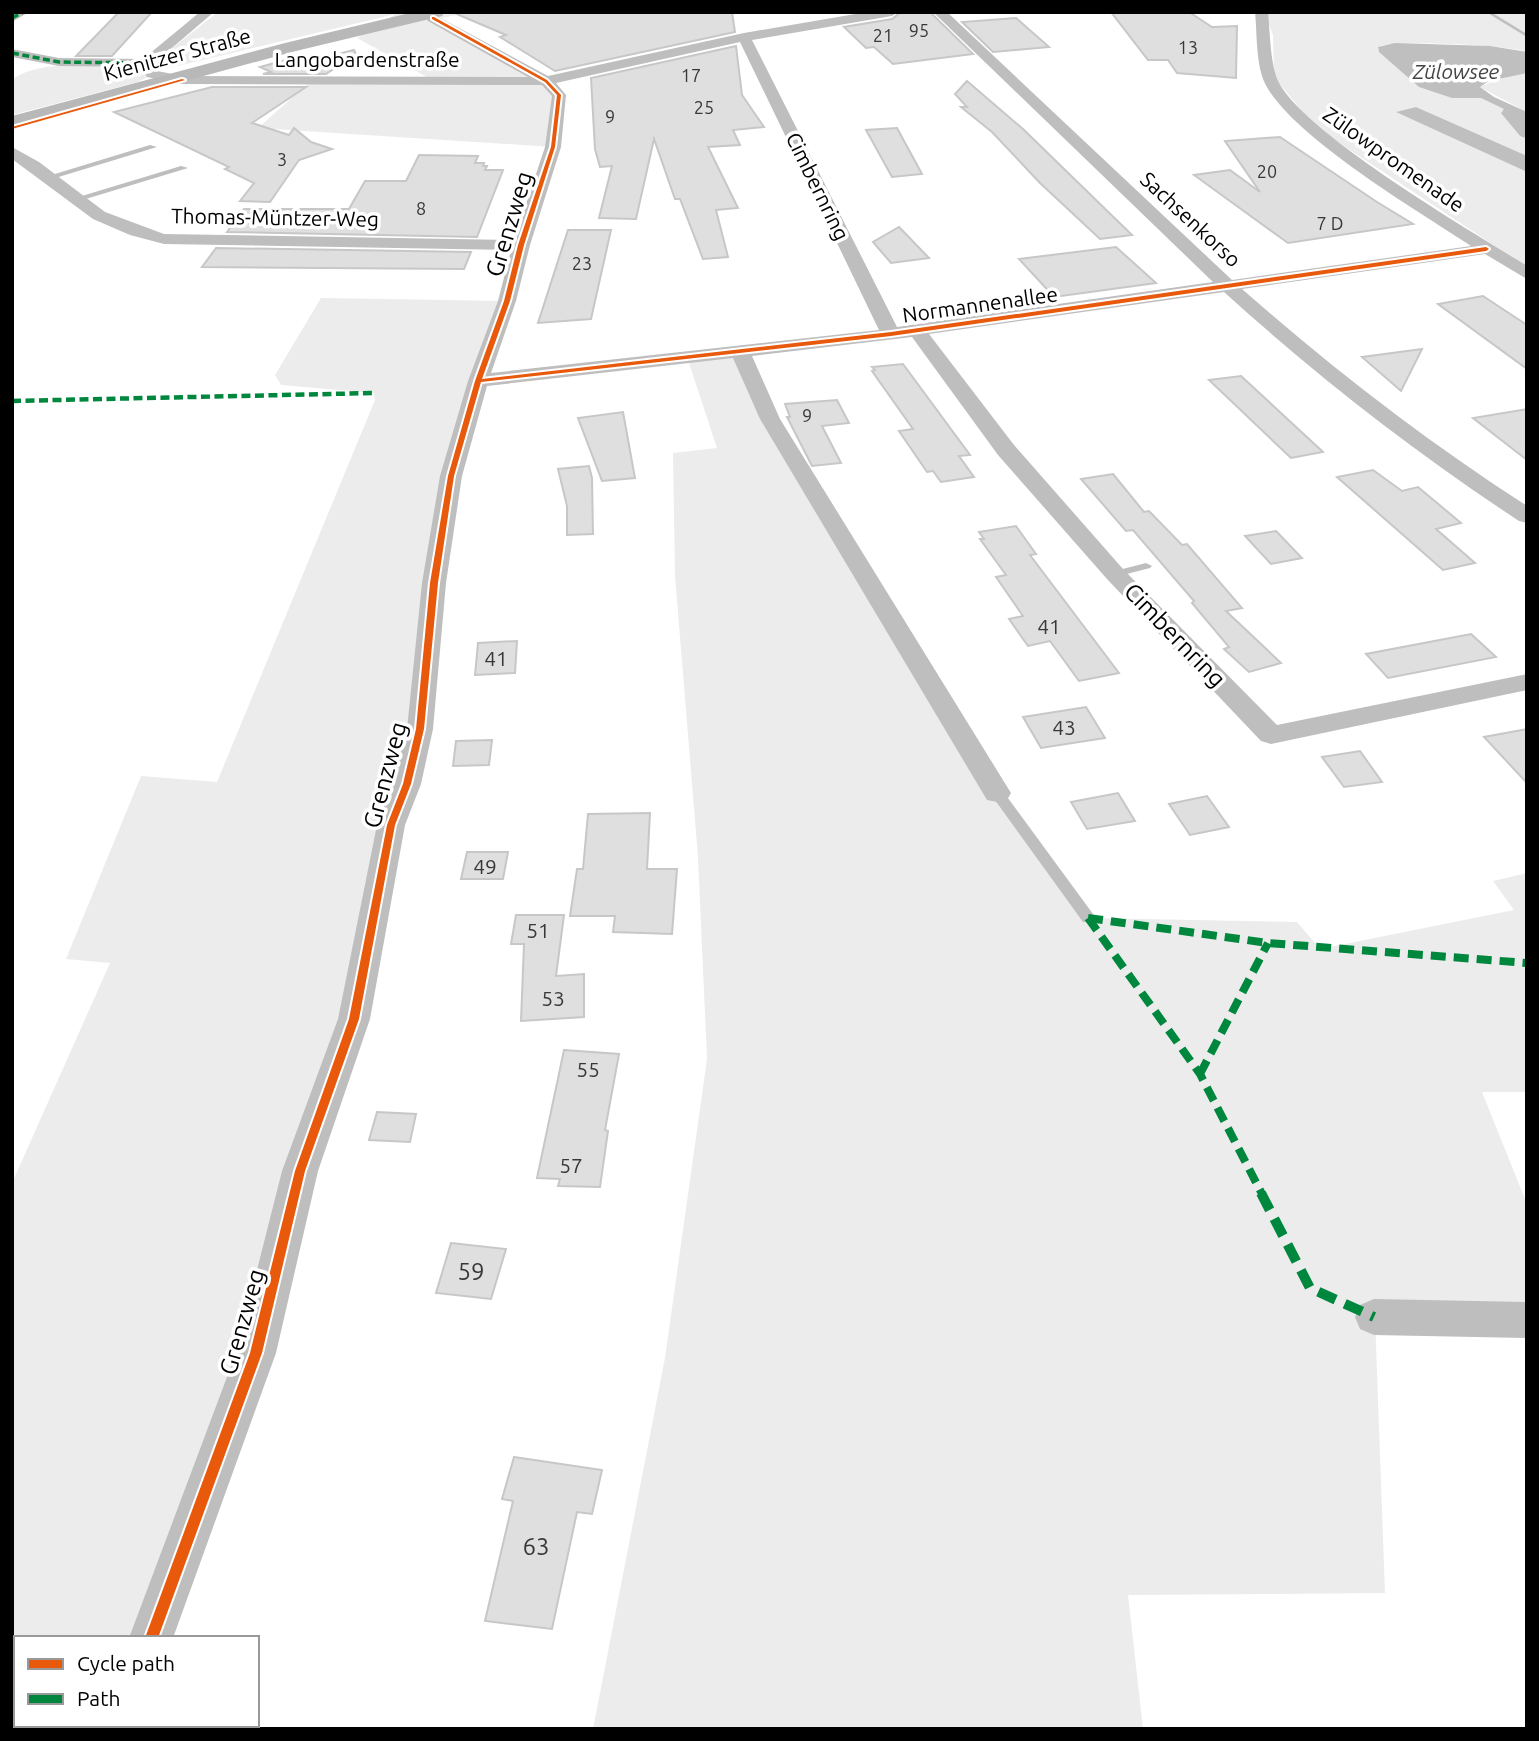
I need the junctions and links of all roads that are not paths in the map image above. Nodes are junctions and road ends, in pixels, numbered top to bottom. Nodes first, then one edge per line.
1 (23, 12) edge
2 (208, 12) edge
3 (892, 12) edge
4 (939, 12) edge
5 (1261, 12) edge
6 (429, 15) edge
7 (458, 15) dead end
8 (12, 18) edge
9 (744, 37) junction
10 (12, 53) edge
11 (146, 63) junction
12 (172, 79) junction
13 (546, 81) junction
14 (12, 122) edge
15 (152, 147) dead end
16 (12, 152) edge
17 (184, 168) dead end
18 (49, 177) junction
19 (76, 199) junction
20 (520, 245) junction
21 (1486, 249) junction
22 (1527, 274) edge
23 (1231, 288) junction
24 (917, 331) junction
25 (891, 334) junction
26 (740, 351) junction
27 (478, 381) junction
28 (1527, 516) edge
29 (1146, 566) dead end
30 (1115, 574) junction
31 (1527, 682) edge
32 (997, 793) joint
33 (1088, 918) dead end
34 (1374, 1317) dead end
35 (1527, 1320) edge
36 (152, 1636) edge

1 - 8 street
2 - 11 street
3 - 9 street, Langobardenstraße
4 - 23 street, Sachsenkorso
5 - 21 street, Zülowpromenade
6 - 7 street, Kienitzer Straße
6 - 12 street, Kienitzer Straße
6 - 13 street
9 - 13 street, Langobardenstraße
9 - 25 street, Cimbernring
10 - 11 street
11 - 12 street
12 - 13 street, Langobardenstraße
12 - 14 street, Kienitzer Straße
13 - 20 street, Grenzweg
15 - 18 lane
16 - 18 street, Thomas-Müntzer-Weg
17 - 19 lane
18 - 19 street, Thomas-Müntzer-Weg
19 - 20 street, Thomas-Müntzer-Weg
20 - 27 street, Grenzweg
21 - 22 street, Zülowpromenade
21 - 23 street, Normannenallee
23 - 24 street, Normannenallee
23 - 28 street, Sachsenkorso
24 - 25 street, Normannenallee
24 - 30 street, Cimbernring
25 - 26 street, Normannenallee
26 - 27 street, Normannenallee
26 - 32 street
27 - 36 street, Grenzweg
29 - 30 lane
30 - 31 street, Cimbernring
32 - 33 lane
34 - 35 street

